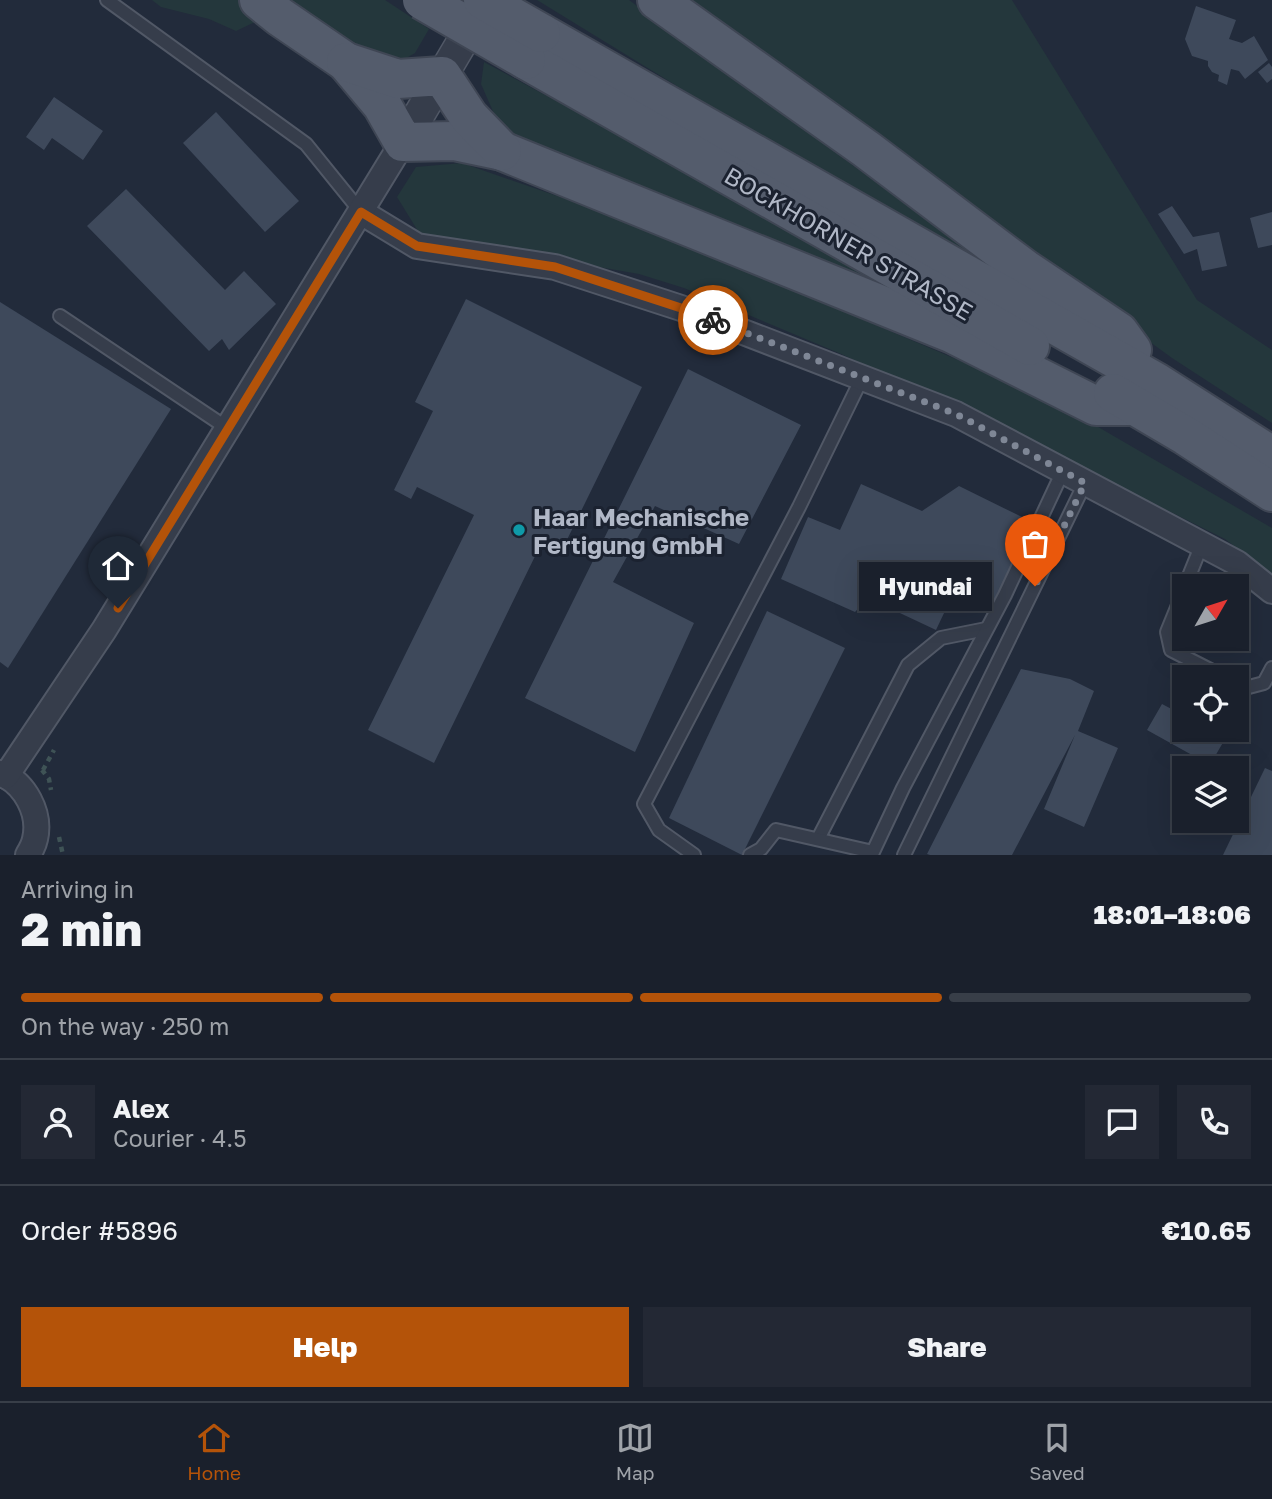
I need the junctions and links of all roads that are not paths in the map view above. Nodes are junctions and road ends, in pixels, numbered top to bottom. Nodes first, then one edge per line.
1 (107, 0) edge
2 (259, 0) edge
3 (422, 0) edge
4 (485, 0) edge
5 (657, 0) edge
6 (534, 47) junction
7 (346, 62) junction
8 (442, 76) junction
9 (403, 142) junction
10 (502, 151) junction
11 (361, 212) junction
12 (60, 316) dead end
13 (862, 378) junction
14 (1146, 394) junction
15 (227, 428) junction
16 (1272, 456) edge
17 (1074, 477) junction
18 (1272, 492) edge
19 (1202, 544) junction
20 (1190, 574) edge
21 (1272, 591) edge
22 (1172, 620) edge
23 (986, 629) junction
24 (1172, 651) edge
25 (1173, 651) edge
26 (1200, 665) edge
27 (1272, 668) edge
28 (1249, 687) edge
29 (3, 775) edge
30 (818, 839) junction
31 (28, 855) edge
32 (694, 855) edge
33 (750, 855) edge
34 (904, 855) edge

1 - 11 lane
2 - 7 main road
3 - 6 main road, BOCKHORNER STRASSE, bridge
4 - 6 main road, BOCKHORNER STRASSE, bridge
4 - 8 street
5 - 14 main road
6 - 14 main road, BOCKHORNER STRASSE
7 - 8 main road
7 - 9 main road
8 - 9 street
8 - 10 main road
9 - 10 main road
9 - 11 street
10 - 14 main road
11 - 13 street
11 - 15 street
12 - 15 lane
13 - 17 street
13 - 32 lane
14 - 16 main road, BOCKHORNER STRASSE
14 - 18 main road, BOCKHORNER STRASSE
15 - 29 street
17 - 19 street
17 - 23 lane
17 - 34 lane
19 - 20 lane
19 - 21 street
22 - 24 lane
23 - 30 lane
23 - 30 lane
25 - 26 lane
27 - 28 lane
29 - 31 street
30 - 33 lane

